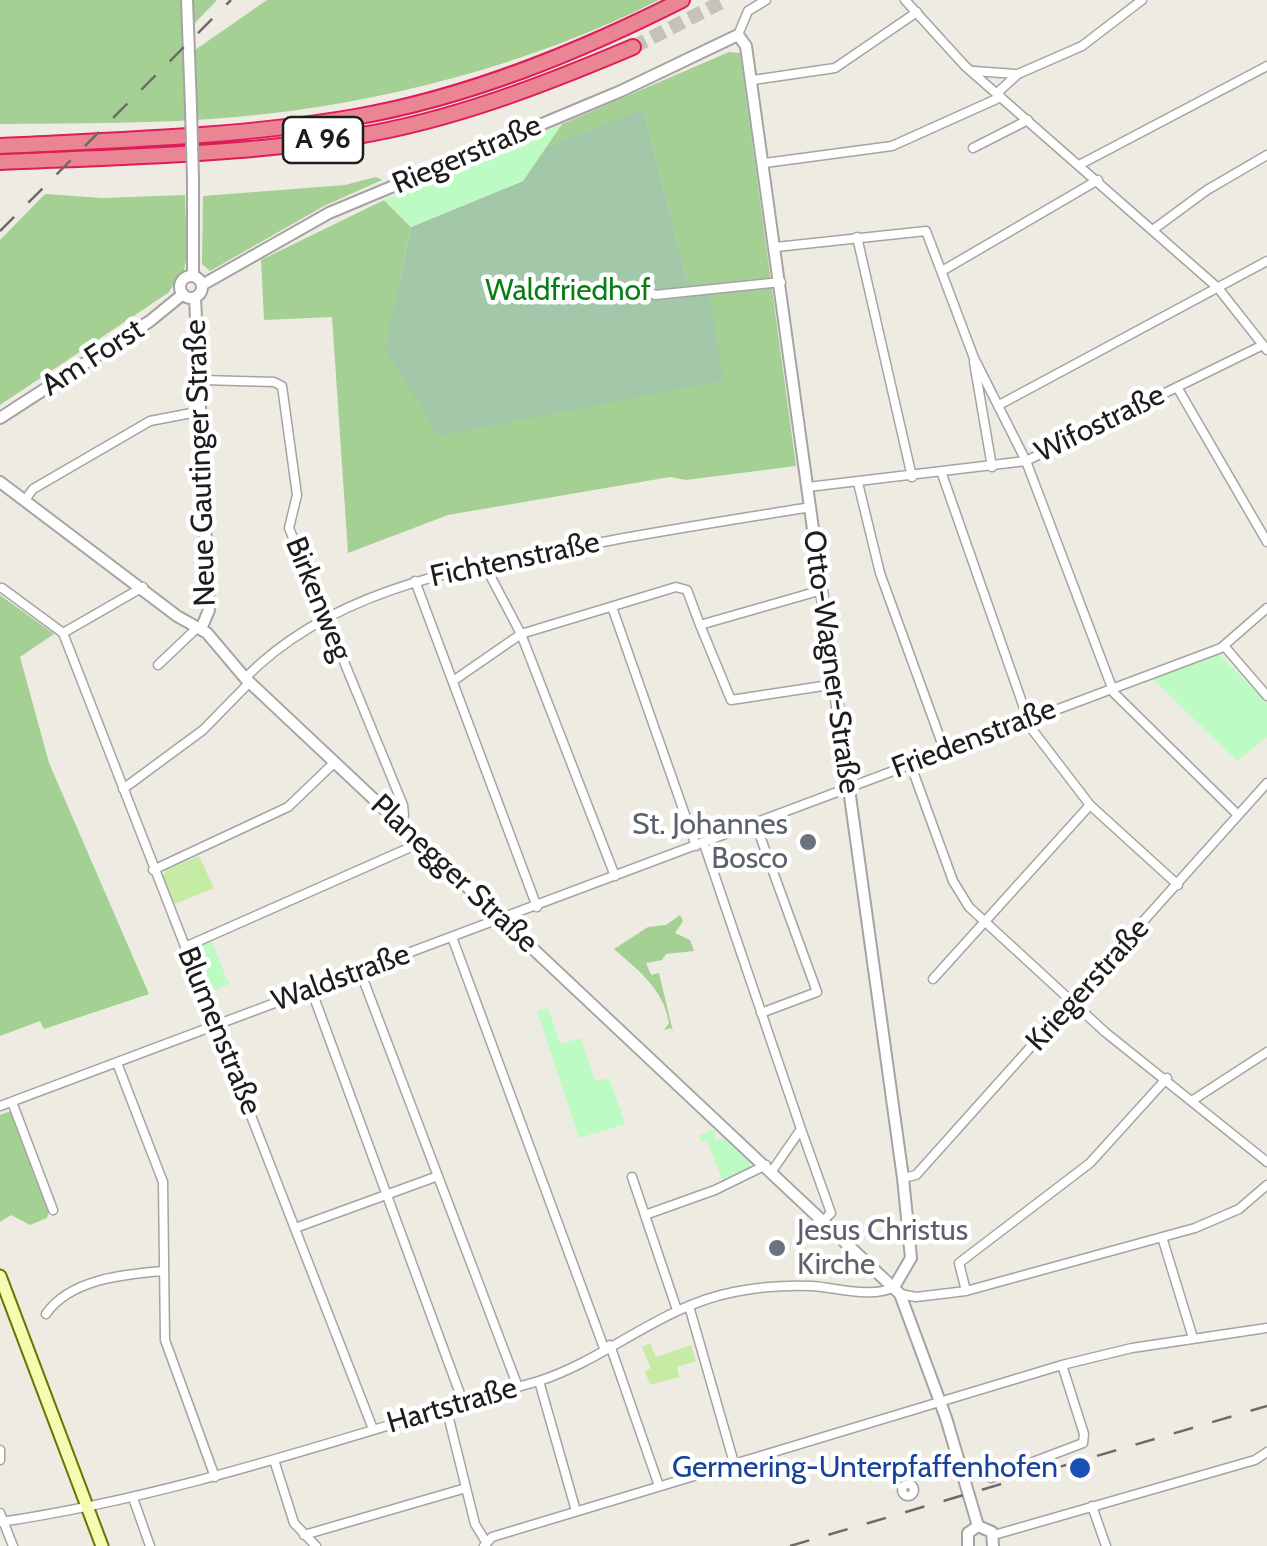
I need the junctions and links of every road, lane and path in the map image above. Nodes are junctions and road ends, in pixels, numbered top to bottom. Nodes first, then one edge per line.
1 (186, 0) edge
2 (682, 0) edge
3 (766, 0) edge
4 (922, 0) edge
5 (1142, 0) edge
6 (746, 6) edge
7 (911, 6) edge
8 (738, 35) junction
9 (633, 47) tunnel mouth
10 (1267, 66) edge
11 (970, 70) junction
12 (1018, 74) junction
13 (753, 80) junction
14 (999, 95) junction
15 (1028, 120) junction
16 (0, 146) edge
17 (973, 148) dead end
18 (1267, 155) edge
19 (0, 162) edge
20 (765, 163) junction
21 (1081, 164) junction
22 (1098, 180) junction
23 (1154, 229) junction
24 (857, 237) junction
25 (776, 248) junction
26 (1267, 261) edge
27 (942, 271) junction
28 (192, 276) junction
29 (780, 282) junction
30 (202, 285) junction
31 (1218, 288) junction
32 (648, 292) dead end
33 (189, 295) junction
34 (1265, 348) edge
35 (974, 358) junction
36 (202, 380) junction
37 (1177, 387) junction
38 (999, 405) junction
39 (202, 411) junction
40 (0, 418) edge
41 (1026, 461) junction
42 (992, 468) junction
43 (942, 474) junction
44 (912, 478) junction
45 (0, 482) edge
46 (858, 483) junction
47 (808, 487) junction
48 (24, 500) junction
49 (811, 507) junction
50 (1267, 542) edge
51 (484, 564) junction
52 (415, 581) junction
53 (142, 587) junction
54 (2, 588) edge
55 (822, 590) junction
56 (612, 607) junction
57 (1267, 608) edge
58 (325, 616) junction
59 (700, 625) junction
60 (199, 628) junction
61 (63, 633) junction
62 (521, 634) junction
63 (1224, 646) junction
64 (158, 664) dead end
65 (247, 680) junction
66 (453, 681) junction
67 (836, 684) junction
68 (1112, 687) junction
69 (1267, 696) edge
70 (1027, 718) junction
71 (944, 750) junction
72 (335, 762) junction
73 (910, 763) junction
74 (1267, 783) edge
75 (848, 788) junction
76 (123, 789) junction
77 (1256, 794) junction
78 (1090, 805) junction
79 (1267, 805) edge
80 (1238, 815) junction
81 (399, 823) junction
82 (756, 824) junction
83 (420, 844) junction
84 (700, 845) junction
85 (154, 870) junction
86 (615, 876) junction
87 (1178, 885) junction
88 (537, 907) junction
89 (502, 918) junction
90 (984, 922) junction
91 (452, 936) junction
92 (185, 947) junction
93 (360, 971) junction
94 (933, 979) dead end
95 (312, 989) junction
96 (1073, 1004) junction
97 (761, 1012) junction
98 (216, 1024) junction
99 (1267, 1052) edge
100 (118, 1063) junction
101 (1166, 1078) junction
102 (1193, 1100) junction
103 (12, 1102) junction
104 (0, 1106) edge
105 (802, 1131) junction
106 (1267, 1162) edge
107 (769, 1168) junction
108 (438, 1176) junction
109 (632, 1176) dead end
110 (903, 1178) junction
111 (1267, 1185) edge
112 (387, 1195) junction
113 (53, 1210) dead end
114 (645, 1215) junction
115 (823, 1221) junction
116 (298, 1227) junction
117 (1162, 1238) junction
118 (164, 1271) junction
119 (0, 1276) edge
120 (897, 1290) junction
121 (966, 1291) junction
122 (689, 1306) junction
123 (677, 1310) junction
124 (46, 1314) dead end
125 (1267, 1328) edge
126 (1193, 1338) junction
127 (607, 1346) junction
128 (1062, 1364) junction
129 (539, 1381) junction
130 (518, 1387) junction
131 (940, 1400) junction
132 (464, 1402) junction
133 (446, 1408) junction
134 (373, 1429) junction
135 (0, 1450) edge
136 (1267, 1452) edge
137 (0, 1460) edge
138 (274, 1460) junction
139 (734, 1463) junction
140 (214, 1477) junction
141 (990, 1478) dead end
142 (659, 1486) junction
143 (466, 1488) junction
144 (133, 1498) junction
145 (1092, 1506) junction
146 (89, 1507) junction
147 (576, 1511) junction
148 (2, 1519) edge
149 (978, 1526) junction
150 (304, 1534) junction
151 (993, 1541) edge
152 (484, 1544) edge
153 (13, 1546) edge
154 (102, 1546) edge
155 (150, 1546) edge
156 (316, 1546) edge
157 (968, 1546) edge
158 (1106, 1546) edge

1 - 28 street, Neue Gautinger Straße, bridge
2 - 16 highway, A 96
3 - 6 street
4 - 7 street
5 - 12 street
6 - 8 street
7 - 11 street
7 - 13 street
8 - 13 street, Otto-Wagner-Straße
8 - 30 street, Riegerstraße
9 - 19 highway, A 96
10 - 21 street
11 - 12 street
11 - 14 street
12 - 14 street
13 - 20 street, Otto-Wagner-Straße
14 - 15 street
14 - 20 street
15 - 17 street
15 - 21 street
18 - 23 street
20 - 25 street, Otto-Wagner-Straße
21 - 22 street
22 - 23 street
22 - 27 street
23 - 31 street
24 - 25 street
24 - 27 street
24 - 44 street
25 - 29 street, Otto-Wagner-Straße
26 - 31 street
27 - 35 street
28 - 30 street, Neue Gautinger Straße
28 - 33 street, Neue Gautinger Straße
29 - 32 street
29 - 47 street, Otto-Wagner-Straße
30 - 33 street, Neue Gautinger Straße
31 - 34 street
31 - 38 street
33 - 36 street, Neue Gautinger Straße
33 - 40 street, Am Forst
34 - 37 street, Wifostraße
35 - 38 street
35 - 42 street
36 - 39 street, Neue Gautinger Straße
36 - 58 street, Birkenweg
37 - 41 street, Wifostraße
37 - 50 street
38 - 41 street
39 - 48 street
39 - 60 street, Neue Gautinger Straße
41 - 42 street, Wifostraße
41 - 68 street
42 - 43 street, Wifostraße
43 - 44 street, Wifostraße
43 - 70 street
44 - 46 street, Wifostraße
45 - 48 street, Planegger Straße
46 - 47 street, Wifostraße
46 - 71 street
47 - 49 street, Otto-Wagner-Straße
48 - 53 street, Planegger Straße
49 - 51 street, Fichtenstraße
49 - 55 street, Otto-Wagner-Straße
51 - 52 street, Fichtenstraße
51 - 62 street
52 - 58 street, Fichtenstraße
52 - 66 street
53 - 60 street, Planegger Straße
53 - 61 street
54 - 61 street
55 - 59 street
55 - 67 street, Otto-Wagner-Straße
56 - 59 street
56 - 62 street
56 - 84 street
57 - 63 street, Friedenstraße
58 - 65 street, Fichtenstraße
58 - 81 street, Birkenweg
59 - 67 street
60 - 64 street
60 - 65 street, Planegger Straße
61 - 76 street, Blumenstraße
62 - 66 street
62 - 86 street
63 - 68 street, Friedenstraße
63 - 69 street
65 - 72 street, Planegger Straße
65 - 76 street, Fichtenstraße
66 - 88 street
67 - 75 street, Otto-Wagner-Straße
68 - 70 street, Friedenstraße
68 - 80 street
70 - 71 street, Friedenstraße
70 - 78 street
71 - 73 street, Friedenstraße
72 - 81 street, Planegger Straße
72 - 85 street
73 - 75 street, Friedenstraße
73 - 90 street
74 - 77 street, Kriegerstraße
75 - 82 street, Friedenstraße
75 - 110 street, Otto-Wagner-Straße
76 - 85 street, Blumenstraße
77 - 79 street
77 - 80 street, Kriegerstraße
78 - 87 street
78 - 90 street
80 - 87 street, Kriegerstraße
81 - 83 street, Planegger Straße
82 - 84 street, Friedenstraße
82 - 97 street
83 - 89 street, Planegger Straße
83 - 92 street
84 - 86 street, Friedenstraße
84 - 97 street
85 - 92 street, Blumenstraße
86 - 88 street, Friedenstraße
87 - 96 street, Kriegerstraße
88 - 89 street, Friedenstraße
89 - 91 street, Waldstraße
89 - 107 street, Planegger Straße
90 - 94 street
90 - 96 street
91 - 93 street, Waldstraße
91 - 127 street
92 - 98 street, Blumenstraße
93 - 95 street, Waldstraße
93 - 108 street
95 - 98 street, Waldstraße
95 - 112 street
96 - 101 street
96 - 110 street, Kriegerstraße
97 - 105 street
98 - 100 street, Waldstraße
98 - 116 street, Blumenstraße
99 - 102 street
100 - 103 street, Waldstraße
100 - 118 street
101 - 102 street
101 - 121 street
102 - 106 street
103 - 104 street, Waldstraße
103 - 113 street
105 - 107 street
105 - 115 street
107 - 114 street
107 - 115 street, Planegger Straße
108 - 112 street
108 - 130 street
109 - 114 street
110 - 120 street, Otto-Wagner-Straße
111 - 117 street, Hartstraße
112 - 116 street
112 - 132 street
114 - 123 street
115 - 120 street, Planegger Straße
116 - 134 street, Blumenstraße
117 - 121 street, Hartstraße
117 - 126 street
118 - 124 street
118 - 140 street
119 - 146 main road
120 - 121 street, Hartstraße
120 - 122 street, Hartstraße
120 - 131 street
122 - 123 street, Hartstraße
122 - 139 street
123 - 127 street, Hartstraße
125 - 126 street
126 - 128 street
127 - 129 street, Hartstraße
127 - 142 street
128 - 131 street
128 - 141 street
129 - 130 street, Hartstraße
129 - 147 street
130 - 132 street, Hartstraße
131 - 139 street
131 - 149 street
132 - 133 street, Hartstraße
133 - 134 street, Hartstraße
133 - 143 street
134 - 138 street, Hartstraße
135 - 137 street
136 - 145 street
138 - 140 street, Hartstraße
138 - 150 street
139 - 142 street
140 - 144 street, Hartstraße
142 - 147 street
143 - 150 street
143 - 152 street
144 - 146 street, Hartstraße
144 - 155 street
145 - 151 street
145 - 158 street
146 - 148 street, Hartstraße
146 - 154 main road
147 - 152 street
148 - 153 street
149 - 151 street
149 - 157 street
150 - 156 street

